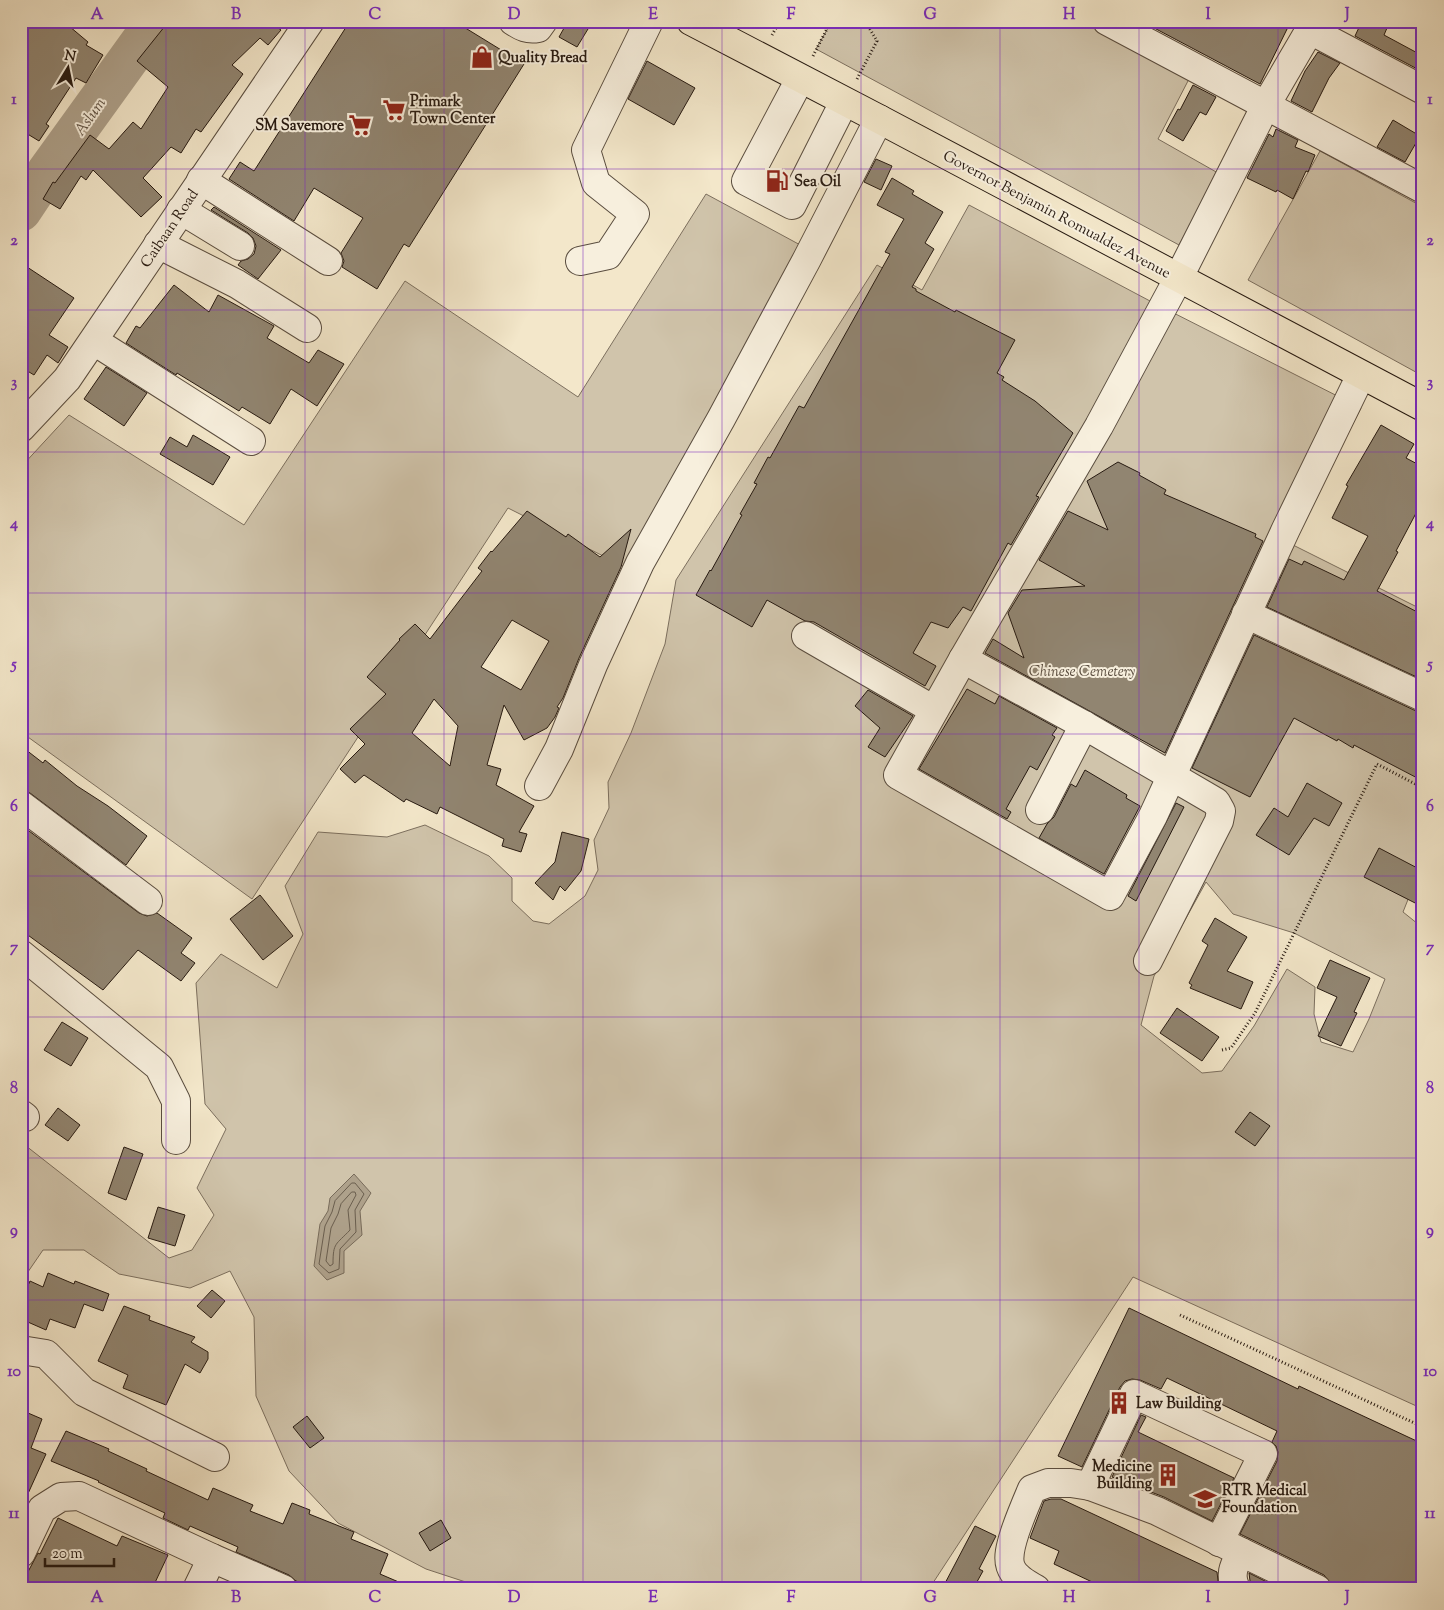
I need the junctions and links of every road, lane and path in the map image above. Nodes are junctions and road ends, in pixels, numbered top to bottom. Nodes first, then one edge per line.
1 (310, 21) edge
2 (513, 21) edge
3 (543, 21) edge
4 (649, 21) edge
5 (691, 21) edge
6 (831, 21) edge
7 (865, 21) edge
8 (1107, 21) edge
9 (1312, 26) edge
10 (1148, 31) edge
11 (800, 79) junction
12 (1423, 90) edge
13 (844, 102) junction
14 (1266, 105) junction
15 (879, 119) junction
16 (201, 180) junction
17 (1421, 183) edge
18 (181, 210) junction
19 (158, 244) junction
20 (240, 246) dead end
21 (580, 260) dead end
22 (328, 261) dead end
23 (1178, 278) junction
24 (307, 328) dead end
25 (94, 341) junction
26 (1361, 375) junction
27 (1423, 407) edge
28 (21, 428) edge
29 (251, 441) dead end
30 (1246, 614) junction
31 (806, 636) dead end
32 (963, 659) junction
33 (1423, 697) edge
34 (934, 710) junction
35 (1084, 726) junction
36 (1171, 777) junction
37 (539, 786) dead end
38 (1423, 788) edge
39 (21, 806) edge
40 (1040, 810) dead end
41 (148, 901) dead end
42 (21, 954) edge
43 (1148, 961) dead end
44 (1222, 1050) dead end
45 (176, 1140) dead end
46 (1180, 1316) dead end
47 (21, 1350) edge
48 (1423, 1427) edge
49 (216, 1457) dead end
50 (1090, 1486) junction
51 (1230, 1547) junction
52 (21, 1553) edge
53 (212, 1558) junction
54 (1282, 1581) edge
55 (197, 1589) edge
56 (283, 1589) edge
57 (1036, 1589) edge
58 (1236, 1589) edge
59 (1317, 1589) edge

1 - 16 street, Caibaan Road
2 - 3 street
4 - 21 street
5 - 11 main road, Governor Benjamin Romualdez Avenue
6 - 11 path
7 - 13 path
8 - 10 street
9 - 12 street
9 - 14 street
10 - 14 street
11 - 13 main road, Governor Benjamin Romualdez Avenue
11 - 13 street
13 - 15 main road, Governor Benjamin Romualdez Avenue
14 - 17 street
14 - 23 street
15 - 23 main road, Governor Benjamin Romualdez Avenue
15 - 37 street
16 - 18 street, Caibaan Road
16 - 22 street
18 - 19 street, Caibaan Road
18 - 20 street
19 - 24 street
19 - 25 street, Caibaan Road
23 - 26 main road, Governor Benjamin Romualdez Avenue
23 - 32 street
25 - 28 street, Caibaan Road
25 - 29 street
26 - 27 main road, Governor Benjamin Romualdez Avenue
26 - 30 street
30 - 33 street
30 - 36 street
31 - 34 street
32 - 34 street
32 - 35 street
34 - 36 street
35 - 36 street
35 - 40 street
36 - 43 street
38 - 44 path
39 - 41 street
42 - 45 street
46 - 48 path
47 - 49 street
50 - 51 street
50 - 51 street
50 - 57 street
51 - 54 street
51 - 58 street
52 - 53 street
53 - 55 street
53 - 56 street
54 - 59 street

